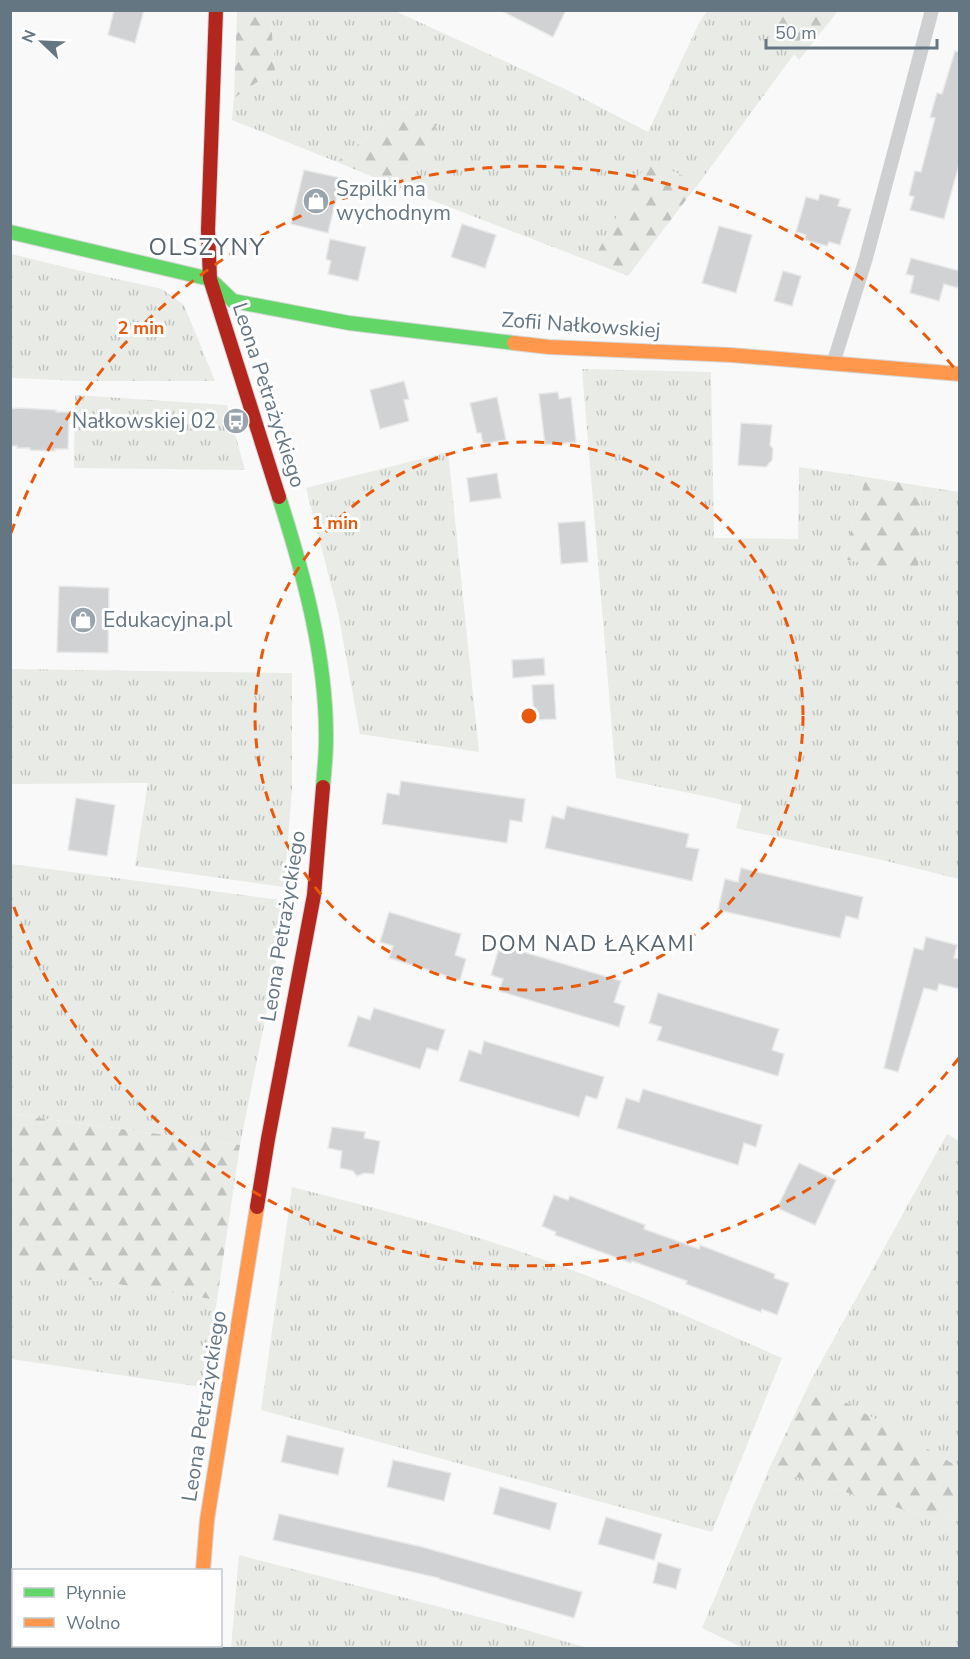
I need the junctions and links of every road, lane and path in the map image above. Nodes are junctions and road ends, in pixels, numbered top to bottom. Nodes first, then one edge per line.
1 (216, 10) edge
2 (932, 10) edge
3 (10, 232) edge
4 (210, 279) junction
5 (833, 364) junction
6 (960, 374) edge
7 (203, 1569) edge

1 - 4 street, Leona Petrażyckiego
2 - 5 lane
3 - 4 street
4 - 5 street, Zofii Nałkowskiej
4 - 7 street, Leona Petrażyckiego
5 - 6 street, Zofii Nałkowskiej

